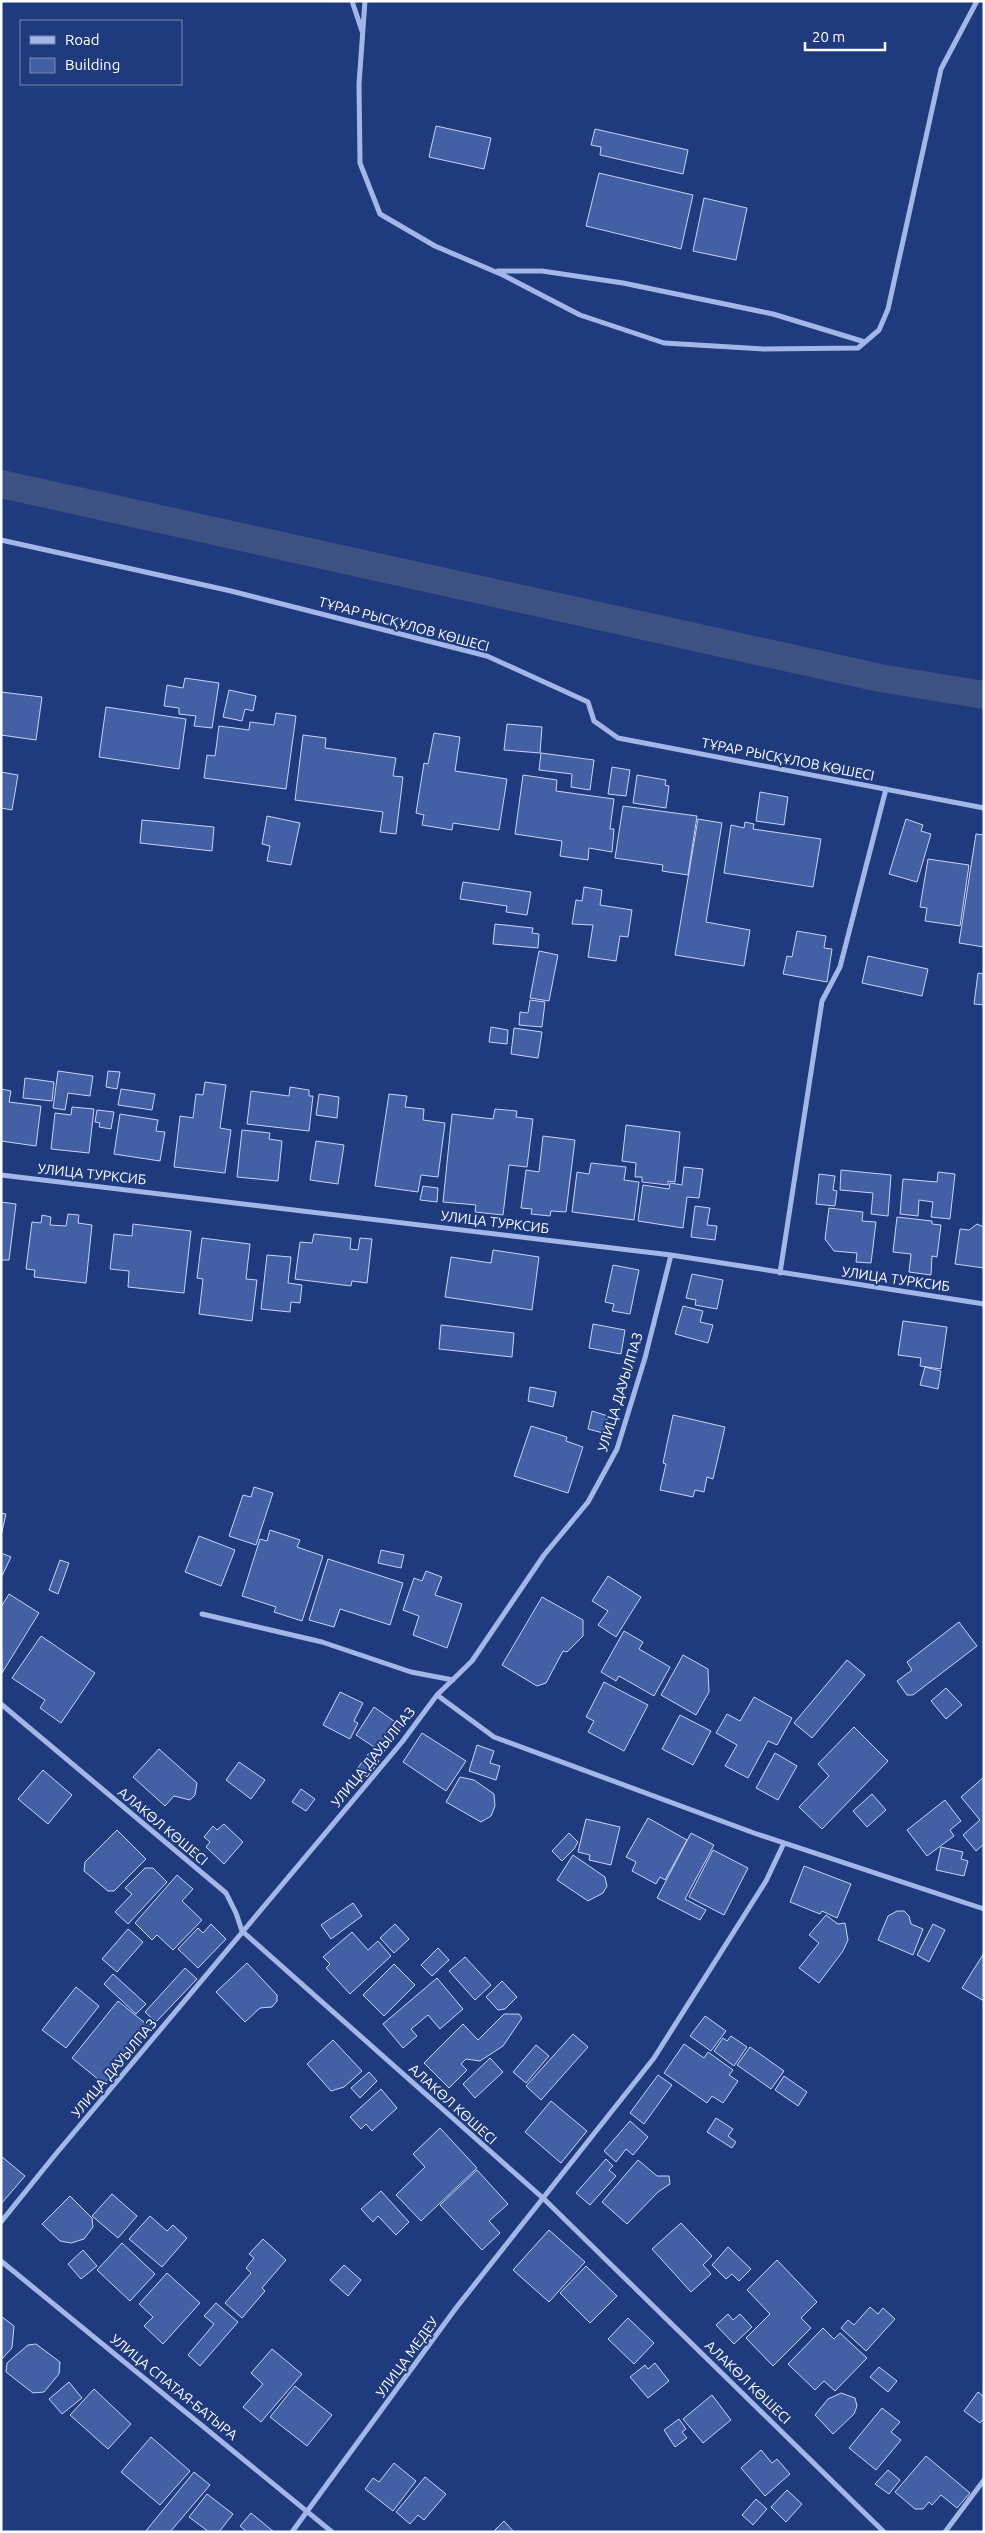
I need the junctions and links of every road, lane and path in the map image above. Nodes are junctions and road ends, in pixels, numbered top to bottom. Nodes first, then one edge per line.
1 (352, 1) edge
2 (365, 1) edge
3 (977, 1) edge
4 (362, 34) junction
5 (495, 271) junction
6 (865, 342) junction
7 (1, 540) edge
8 (886, 789) junction
9 (984, 808) edge
10 (1, 1175) edge
11 (671, 1255) junction
12 (780, 1273) junction
13 (984, 1304) edge
14 (202, 1614) dead end
15 (453, 1680) junction
16 (437, 1695) junction
17 (1, 1704) edge
18 (784, 1843) junction
19 (984, 1909) edge
20 (242, 1931) junction
21 (544, 2200) junction
22 (1, 2222) edge
23 (1, 2261) edge
24 (984, 2480) edge
25 (308, 2511) junction
26 (292, 2532) edge
27 (332, 2532) edge
28 (884, 2532) edge
29 (945, 2532) edge

1 - 4 street
2 - 4 street
3 - 6 street
4 - 5 street
5 - 6 street
5 - 6 street
7 - 8 street, ТҰРАР РЫСҚҰЛОВ КӨШЕСІ
8 - 9 street, ТҰРАР РЫСҚҰЛОВ КӨШЕСІ
8 - 12 street
10 - 11 street, УЛИЦА ТУРКСИБ
11 - 12 street, УЛИЦА ТУРКСИБ
11 - 15 street, УЛИЦА ДАУЫЛПАЗ
12 - 13 street, УЛИЦА ТУРКСИБ
14 - 15 street
15 - 16 street, УЛИЦА ДАУЫЛПАЗ
16 - 18 street
16 - 20 street, УЛИЦА ДАУЫЛПАЗ
17 - 20 street, АЛАКӨЛ КӨШЕСІ
18 - 19 street
18 - 21 street, УЛИЦА МЕДЕУ
20 - 21 street, АЛАКӨЛ КӨШЕСІ
20 - 22 street, УЛИЦА ДАУЫЛПАЗ
21 - 25 street, УЛИЦА МЕДЕУ
21 - 28 street, АЛАКӨЛ КӨШЕСІ
23 - 25 street, УЛИЦА СПАТАЯ-БАТЫРА
24 - 29 street
25 - 26 street, УЛИЦА МЕДЕУ
25 - 27 street, УЛИЦА СПАТАЯ-БАТЫРА

